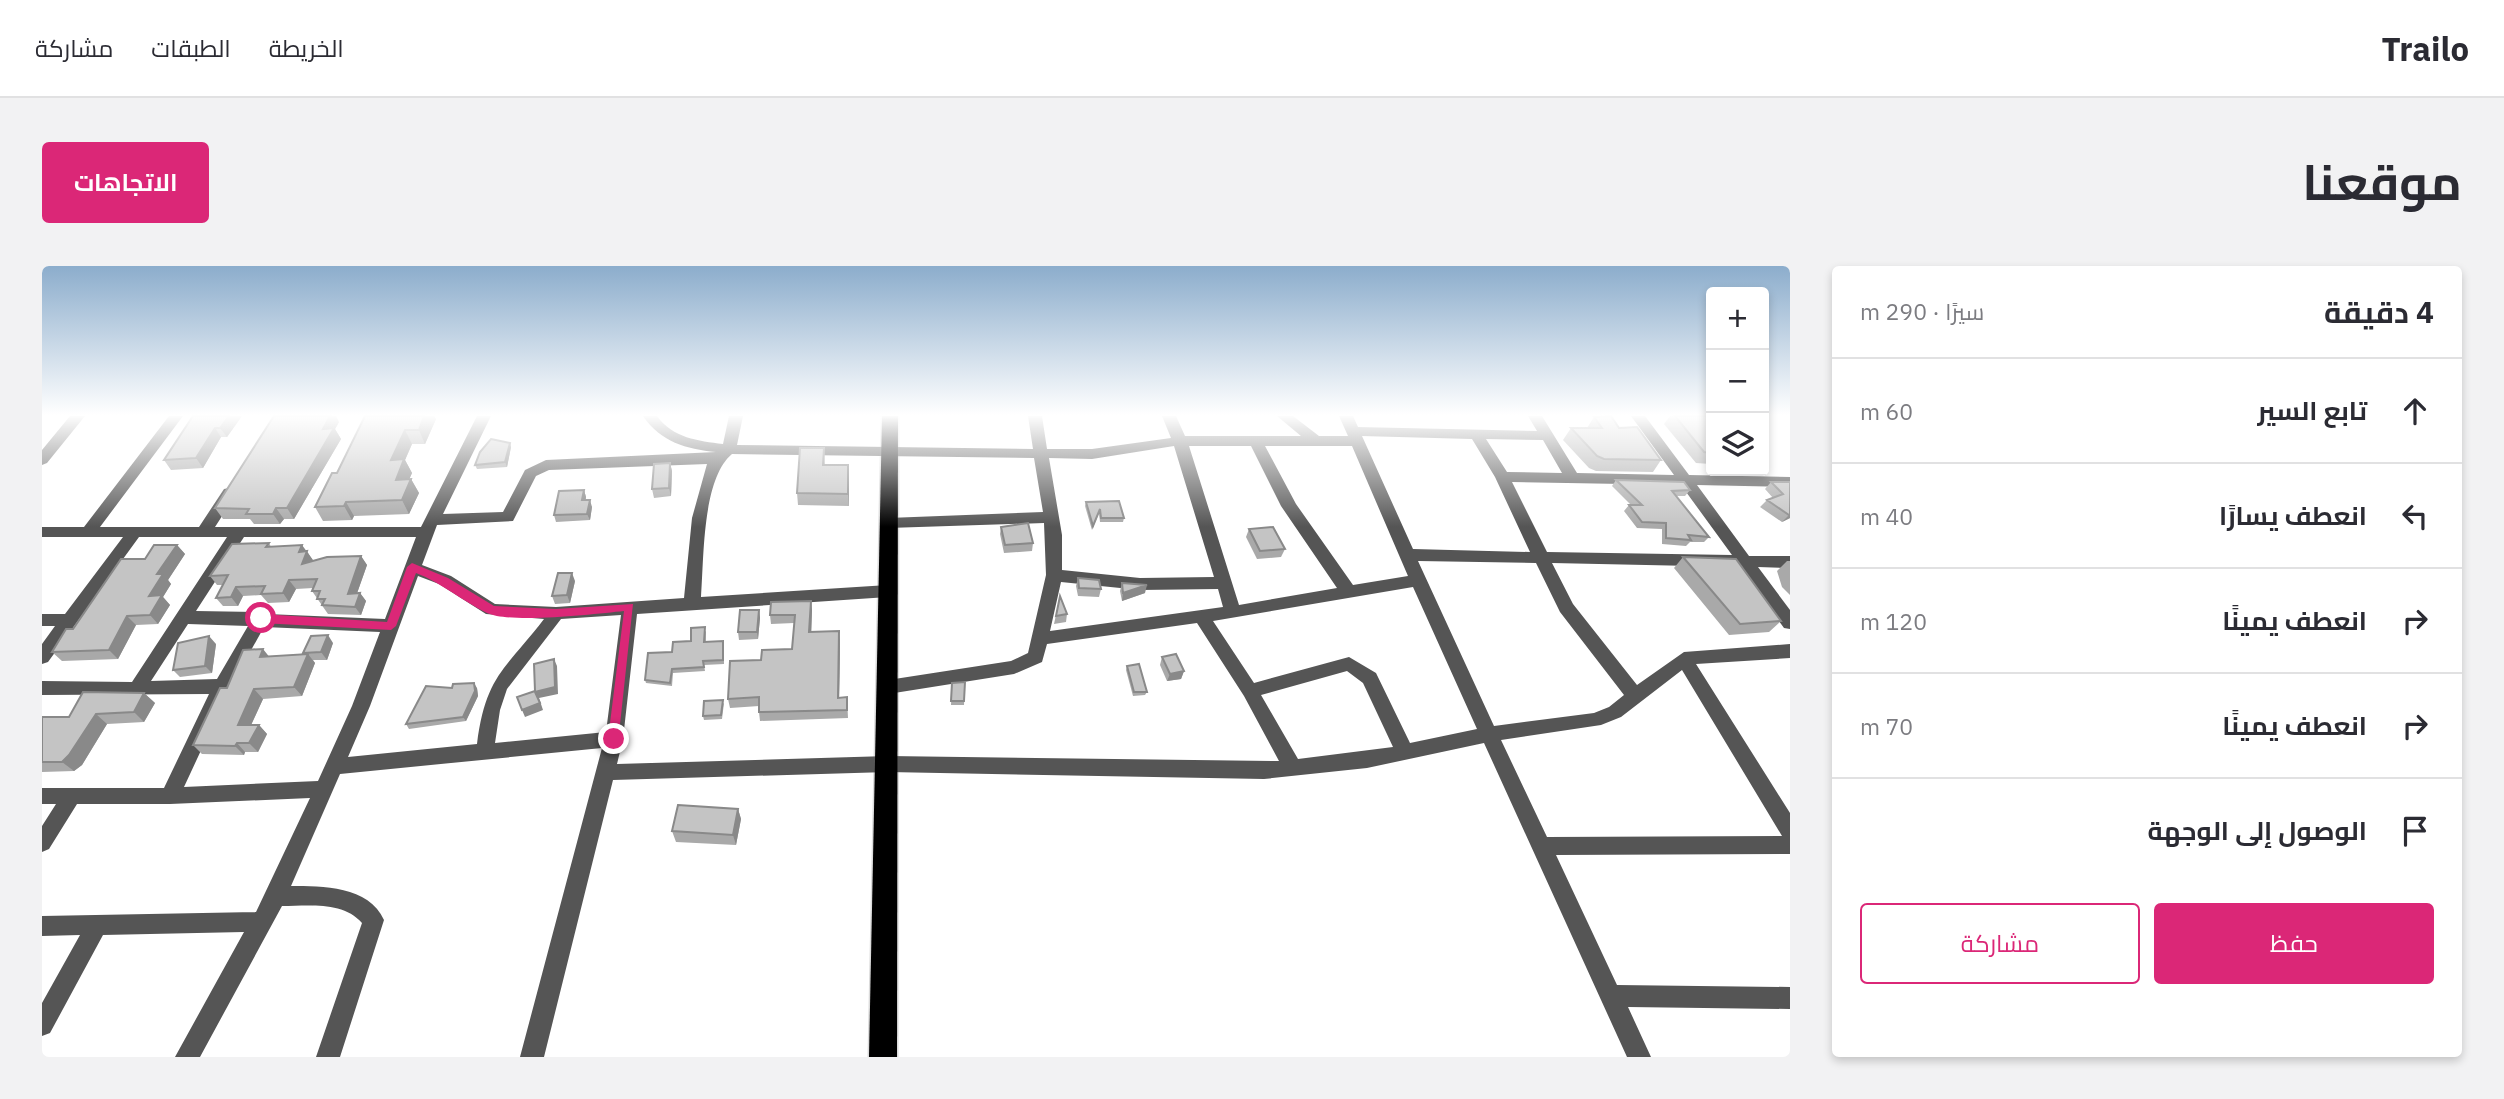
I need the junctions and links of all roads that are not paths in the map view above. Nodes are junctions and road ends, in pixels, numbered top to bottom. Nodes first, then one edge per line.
1 (889, 452) edge
2 (148, 453) edge
3 (465, 453) edge
4 (720, 453) edge
5 (813, 453) edge
6 (958, 453) edge
7 (1073, 453) edge
8 (1184, 453) edge
9 (1262, 453) edge
10 (1361, 453) edge
11 (1488, 453) edge
12 (1557, 453) edge
13 (1666, 453) edge
14 (723, 454) junction
15 (1040, 454) junction
16 (240, 475) edge
17 (1502, 477) junction
18 (1574, 480) junction
19 (1687, 480) junction
20 (1790, 482) edge
21 (1051, 517) junction
22 (888, 523) junction
23 (428, 526) junction
24 (42, 532) edge
25 (88, 532) junction
26 (135, 532) junction
27 (239, 532) junction
28 (203, 533) junction
29 (1406, 555) junction
30 (1542, 559) junction
31 (1747, 562) junction
32 (1790, 562) edge
33 (412, 567) junction
34 (1054, 575) junction
35 (1417, 580) junction
36 (1222, 583) junction
37 (888, 591) junction
38 (1349, 592) junction
39 (692, 602) junction
40 (630, 606) junction
41 (1233, 612) junction
42 (556, 613) junction
43 (1201, 616) junction
44 (184, 617) junction
45 (261, 618) junction
46 (42, 620) edge
47 (70, 620) junction
48 (1790, 623) edge
49 (391, 626) junction
50 (1038, 639) junction
51 (1790, 651) edge
52 (42, 657) edge
53 (1684, 659) junction
54 (222, 686) junction
55 (888, 687) junction
56 (42, 688) edge
57 (137, 689) junction
58 (1250, 691) junction
59 (1635, 695) junction
60 (1488, 734) junction
61 (614, 739) junction
62 (485, 751) junction
63 (1405, 752) junction
64 (888, 764) junction
65 (335, 766) junction
66 (1293, 768) junction
67 (605, 772) junction
68 (326, 789) junction
69 (42, 796) edge
70 (72, 796) junction
71 (170, 796) junction
72 (1790, 831) edge
73 (42, 843) edge
74 (1790, 845) edge
75 (1544, 846) junction
76 (276, 896) junction
77 (261, 922) junction
78 (97, 925) junction
79 (42, 926) edge
80 (1611, 996) junction
81 (1788, 1001) edge
82 (42, 1025) edge
83 (187, 1057) edge
84 (328, 1057) edge
85 (531, 1057) edge
86 (883, 1057) edge
87 (1639, 1057) edge

1 - 22 highway
2 - 25 street
3 - 23 street
4 - 14 street
5 - 14 street
6 - 15 street
7 - 15 street
8 - 36 street
9 - 38 street
10 - 29 street
11 - 17 street
12 - 18 street
13 - 19 street
14 - 23 street
14 - 39 street
15 - 21 street
16 - 28 street
17 - 18 street
17 - 30 street
18 - 19 street
19 - 20 street
19 - 31 street
21 - 22 street
21 - 34 street
22 - 37 highway
23 - 27 street
23 - 33 street
24 - 25 street
25 - 26 street
26 - 28 street
26 - 47 street
27 - 28 street
27 - 44 street
29 - 30 street
29 - 35 street
30 - 31 street
30 - 59 street
31 - 32 street
31 - 48 street
33 - 42 street
33 - 49 street
34 - 36 street
34 - 50 street
35 - 38 street
35 - 60 street
36 - 41 street
37 - 39 street
37 - 55 highway
38 - 41 street
39 - 40 street
40 - 42 street
40 - 61 street
41 - 43 street
42 - 62 street
43 - 50 street
43 - 58 street
44 - 45 street
44 - 57 street
45 - 49 street
45 - 54 street
46 - 47 street
47 - 52 street
49 - 65 street
50 - 55 street
51 - 53 street
53 - 59 street
53 - 72 street
54 - 57 street
54 - 71 street
55 - 64 highway
56 - 57 street
58 - 63 street
58 - 66 street
59 - 60 street
60 - 63 street
60 - 75 street
61 - 62 street
61 - 67 street
62 - 65 street
63 - 66 street
64 - 66 street
64 - 67 street
64 - 86 highway
65 - 68 street
67 - 85 street
68 - 71 street
68 - 76 street
69 - 70 street
70 - 71 street
70 - 73 street
74 - 75 street
75 - 80 street
76 - 77 street
76 - 84 street
77 - 78 street
77 - 83 street
78 - 79 street
78 - 82 street
80 - 81 street
80 - 87 street

